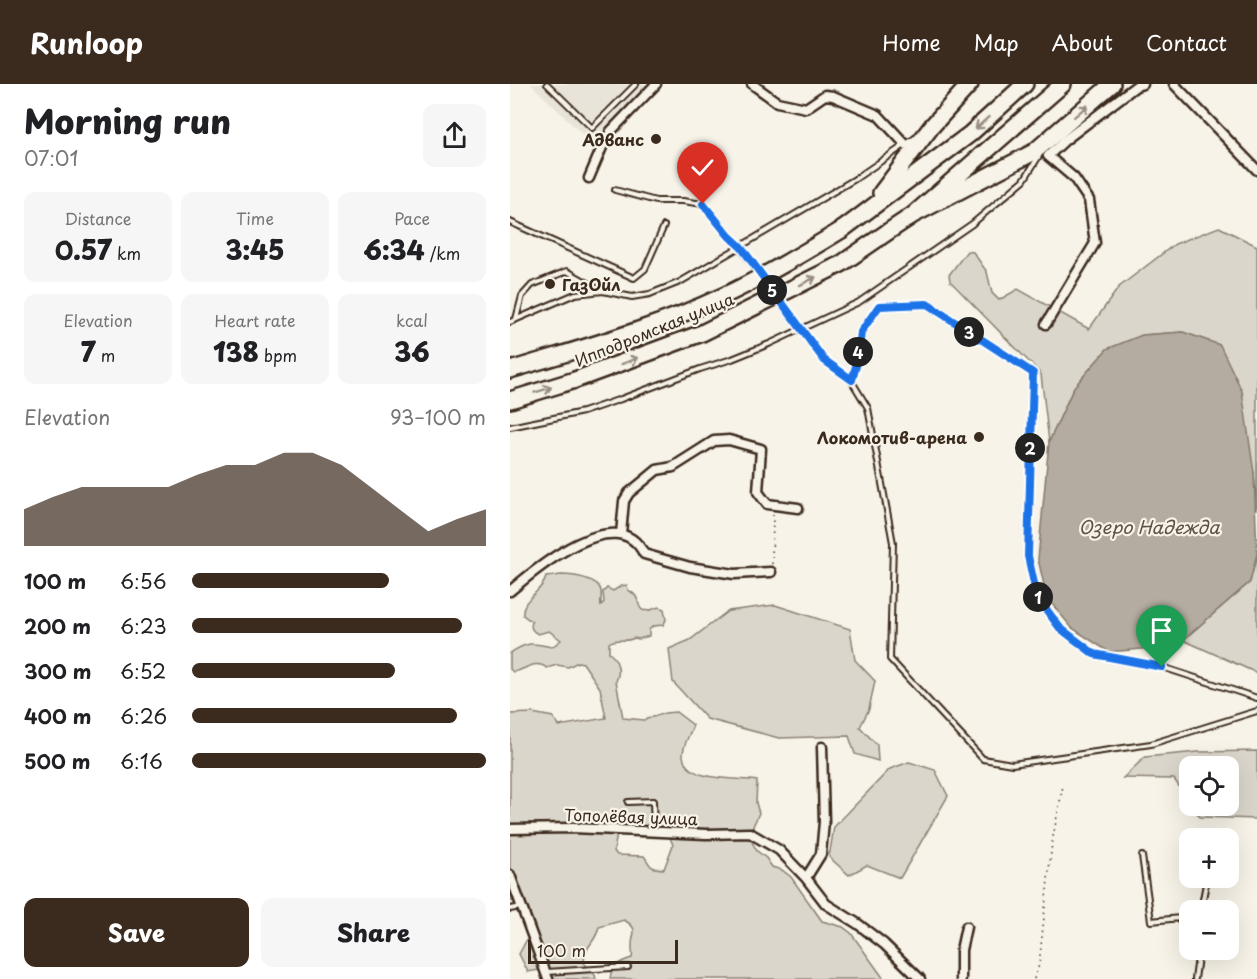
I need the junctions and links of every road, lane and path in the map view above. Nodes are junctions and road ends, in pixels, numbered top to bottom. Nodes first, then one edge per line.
1 (548, 84) edge
2 (636, 84) edge
3 (656, 84) edge
4 (752, 84) edge
5 (1025, 84) edge
6 (1063, 84) edge
7 (1112, 84) edge
8 (1143, 84) edge
9 (964, 86) edge
10 (1177, 86) edge
11 (933, 126) junction
12 (1051, 137) junction
13 (905, 144) junction
14 (1257, 170) edge
15 (589, 178) dead end
16 (615, 190) dead end
17 (864, 213) junction
18 (913, 215) junction
19 (510, 222) edge
20 (664, 226) dead end
21 (741, 247) junction
22 (603, 291) junction
23 (516, 320) junction
24 (510, 322) edge
25 (1046, 324) dead end
26 (800, 329) junction
27 (510, 370) edge
28 (852, 380) junction
29 (510, 400) edge
30 (510, 428) edge
31 (773, 505) junction
32 (798, 508) dead end
33 (621, 534) junction
34 (771, 572) joint
35 (510, 591) edge
36 (1257, 698) edge
37 (1257, 711) edge
38 (822, 747) dead end
39 (1062, 786) dead end
40 (628, 802) dead end
41 (510, 829) edge
42 (654, 832) junction
43 (1142, 856) dead end
44 (510, 875) edge
45 (806, 878) junction
46 (522, 907) junction
47 (510, 909) edge
48 (1179, 918) edge
49 (966, 927) dead end
50 (1197, 960) edge
51 (628, 967) dead end
52 (547, 975) edge
53 (920, 979) edge
54 (961, 979) edge
55 (1034, 979) edge
56 (1196, 979) edge

1 - 2 lane
3 - 15 street
4 - 13 street
5 -> 17 highway, Ипподромская улица
6 - 18 highway, Ипподромская улица
12 -> 7 highway
8 - 25 street
9 - 11 highway
10 - 14 street
11 - 13 lane
11 - 17 highway
12 - 18 highway
12 - 26 lane
13 - 21 lane
16 - 21 lane
17 - 27 highway, Ипподромская улица, bridge
29 -> 18 highway, Ипподромская улица, bridge
19 - 20 lane
21 - 22 lane
21 - 26 lane
22 - 23 lane
22 - 23 lane
23 - 24 lane
26 - 28 lane
26 - 30 lane
28 - 36 lane
28 - 37 lane
31 - 32 street
31 - 33 street
31 - 34 path
33 - 34 street
33 - 35 street
38 - 45 street
39 - 55 path
40 - 42 lane
41 - 42 street, Тополёвая улица
42 - 45 street, Тополёвая улица
43 - 48 lane
44 - 46 street
45 - 53 street
46 - 47 lane
46 - 52 street
49 - 54 street
50 - 56 lane
51 - 52 lane

